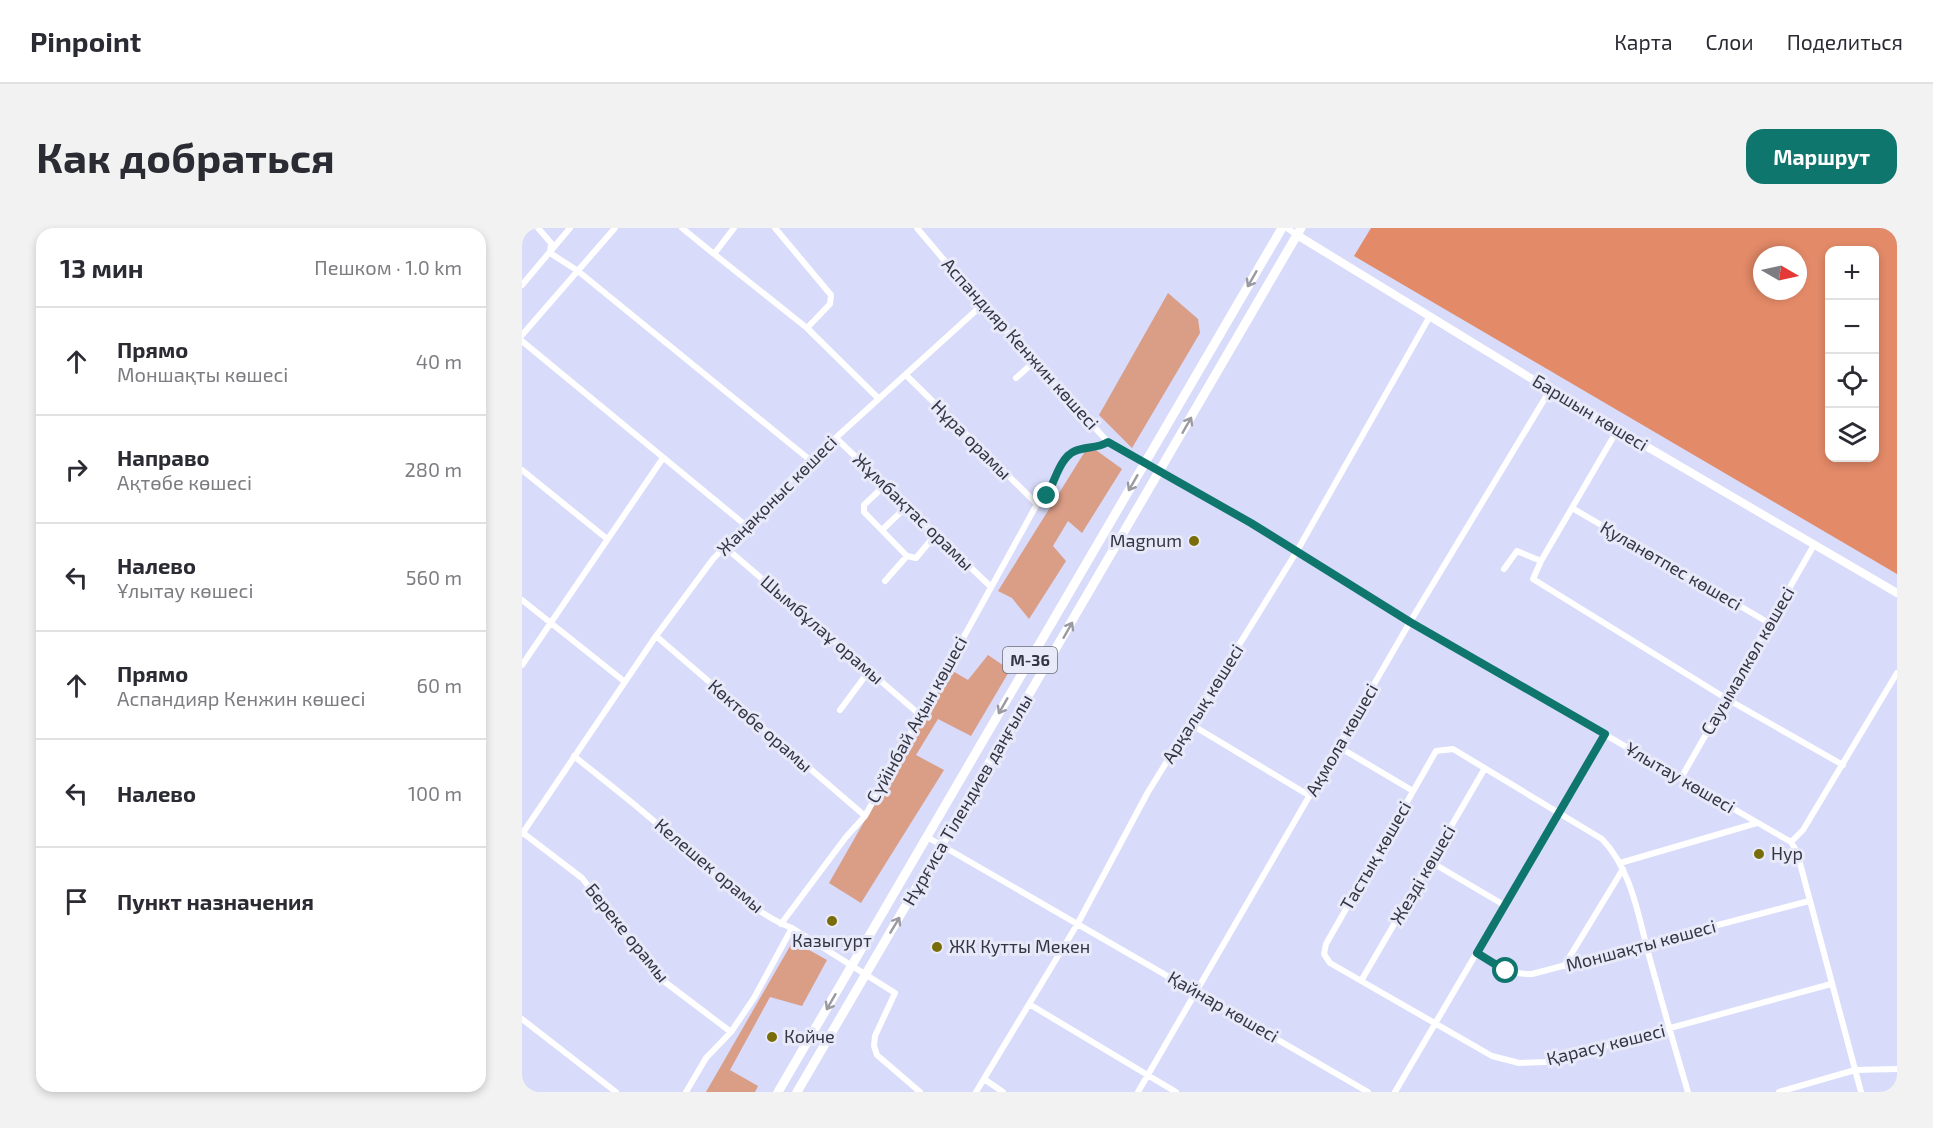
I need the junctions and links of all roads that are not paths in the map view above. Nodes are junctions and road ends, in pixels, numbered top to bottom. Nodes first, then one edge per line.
1 (538, 228) edge
2 (570, 228) edge
3 (615, 228) edge
4 (682, 228) edge
5 (734, 228) edge
6 (775, 228) edge
7 (917, 228) edge
8 (1282, 228) edge
9 (1287, 228) edge
10 (1299, 232) edge
11 (550, 253) junction
12 (714, 254) junction
13 (578, 271) junction
14 (522, 285) edge
15 (982, 305) junction
16 (1430, 316) junction
17 (807, 328) junction
18 (522, 335) edge
19 (522, 341) edge
20 (1034, 362) junction
21 (906, 375) junction
22 (1016, 378) dead end
23 (1550, 390) junction
24 (878, 398) junction
25 (1618, 429) junction
26 (836, 438) junction
27 (1108, 442) junction
28 (663, 458) junction
29 (810, 460) junction
30 (1145, 462) junction
31 (522, 470) edge
32 (1161, 470) junction
33 (885, 485) junction
34 (1037, 504) junction
35 (907, 506) junction
36 (1572, 508) junction
37 (744, 524) junction
38 (882, 530) junction
39 (936, 534) junction
40 (606, 538) junction
41 (1814, 544) junction
42 (725, 547) junction
43 (1297, 551) junction
44 (908, 556) junction
45 (1541, 561) junction
46 (1504, 569) dead end
47 (885, 581) dead end
48 (991, 587) junction
49 (1897, 593) edge
50 (522, 600) edge
51 (1410, 622) junction
52 (1768, 623) junction
53 (549, 624) junction
54 (656, 636) junction
55 (522, 665) edge
56 (869, 671) junction
57 (1897, 673) edge
58 (625, 682) junction
59 (1727, 699) junction
60 (840, 711) dead end
61 (919, 714) junction
62 (1192, 725) junction
63 (1605, 734) junction
64 (1339, 747) junction
65 (574, 756) junction
66 (1843, 765) junction
67 (1485, 768) junction
68 (1681, 778) junction
69 (1413, 791) junction
70 (1310, 796) junction
71 (1558, 812) junction
72 (865, 816) junction
73 (1757, 823) junction
74 (523, 834) edge
75 (927, 837) junction
76 (1791, 842) junction
77 (942, 845) junction
78 (1431, 862) junction
79 (1622, 866) junction
80 (1809, 901) junction
81 (1504, 905) junction
82 (1078, 923) junction
83 (781, 924) junction
84 (792, 928) junction
85 (1646, 945) junction
86 (1477, 953) junction
87 (1330, 963) joint
88 (1564, 966) junction
89 (851, 967) junction
90 (865, 975) junction
91 (1361, 981) junction
92 (1831, 984) junction
93 (1197, 992) junction
94 (1029, 1004) junction
95 (522, 1019) edge
96 (1435, 1022) junction
97 (1669, 1029) junction
98 (731, 1032) junction
99 (1855, 1070) junction
100 (1897, 1070) edge
101 (1148, 1076) junction
102 (984, 1079) junction
103 (616, 1092) edge
104 (686, 1092) edge
105 (778, 1092) edge
106 (797, 1092) edge
107 (920, 1092) edge
108 (976, 1092) edge
109 (1003, 1092) edge
110 (1138, 1092) edge
111 (1176, 1092) edge
112 (1368, 1092) edge
113 (1395, 1092) edge
114 (1688, 1092) edge
115 (1779, 1092) edge
116 (1861, 1092) edge

1 - 11 street
2 - 11 street
3 - 13 street
4 - 12 street
5 - 12 street
6 - 17 street
7 - 15 street, Аспандияр Кенжин көшесі
8 -> 30 main road, Нұрғиса Тілендиев даңғылы / M-36
9 - 10 street, Баршын көшесі
10 - 16 street, Баршын көшесі
32 -> 10 main road, Нұрғиса Тілендиев даңғылы / M-36
11 - 13 street
11 - 14 street
12 - 17 street
13 - 18 street
13 - 29 street
15 - 20 street, Аспандияр Кенжин көшесі
15 - 21 street, Жаңақоныс көшесі
16 - 23 street, Баршын көшесі
16 - 43 street, Арқалық көшесі
17 - 24 street
19 - 28 street
20 - 22 street
20 - 27 street, Аспандияр Кенжин көшесі
21 - 24 street, Жаңақоныс көшесі
21 - 34 street, Нұра орамы
23 - 25 street, Баршын көшесі
23 - 51 street, Ақмола көшесі
24 - 26 street, Жаңақоныс көшесі
25 - 36 street
25 - 41 street, Баршын көшесі
26 - 29 street, Жаңақоныс көшесі
26 - 33 street, Жұмбақтас орамы
27 - 30 street, Аспандияр Кенжин көшесі
27 - 34 street, Сүйінбай Ақын көшесі
28 - 37 street
28 - 40 street
29 - 37 street, Жаңақоныс көшесі
30 - 32 street, Аспандияр Кенжин көшесі
30 -> 75 main road, Нұрғиса Тілендиев даңғылы / M-36
31 - 40 street
32 - 43 street, Ұлытау көшесі
77 -> 32 main road, Нұрғиса Тілендиев даңғылы / M-36
33 - 35 street, Жұмбақтас орамы
33 - 38 street
34 - 48 street, Сүйінбай Ақын көшесі
35 - 38 street
35 - 39 street, Жұмбақтас орамы
36 - 45 street
36 - 52 street, Қуланөтпес көшесі
37 - 42 street, Жаңақоныс көшесі
38 - 44 street
39 - 44 street
39 - 48 street, Жұмбақтас орамы
40 - 53 street
41 - 49 street, Баршын көшесі
41 - 52 street, Сауымалкөл көшесі
42 - 54 street, Жаңақоныс көшесі
42 - 56 street, Шымбұлаұ орамы
43 - 51 street, Ұлытау көшесі
43 - 62 street, Арқалық көшесі
44 - 47 street
45 - 46 street
45 - 59 street
48 - 61 street, Сүйінбай Ақын көшесі
50 - 53 street
51 - 63 street, Ұлытау көшесі
51 - 64 street, Ақмола көшесі
52 - 59 street, Сауымалкөл көшесі
53 - 55 street
53 - 58 street
54 - 58 street, Жаңақоныс көшесі
54 - 72 street, Көктөбе орамы
56 - 60 street
56 - 61 street, Шымбұлаұ орамы
57 - 66 street
58 - 65 street, Жаңақоныс көшесі
59 - 66 street
59 - 68 street, Сауымалкөл көшесі
61 - 72 street, Сүйінбай Ақын көшесі
62 - 70 street
62 - 82 street, Арқалық көшесі
63 - 68 street, Ұлытау көшесі
63 - 71 street
64 - 69 street
64 - 70 street, Ақмола көшесі
65 - 74 street, Жаңақоныс көшесі
65 - 83 street, Келешек орамы
66 - 76 street
67 - 69 street, Тастық көшесі
67 - 71 street
67 - 78 street, Жезді көшесі
68 - 73 street, Ұлытау көшесі
69 - 87 street, Тастық көшесі
70 - 93 street, Ақмола көшесі
71 - 79 street
71 - 81 street
72 - 83 street, Сүйінбай Ақын көшесі
73 - 76 street, Ұлытау көшесі
73 - 79 street
74 - 98 street, Береке орамы
75 - 77 street, Қайнар көшесі
75 - 89 main road, Нұрғиса Тілендиев даңғылы / M-36
76 - 80 street
77 - 82 street, Қайнар көшесі
90 -> 77 main road, Нұрғиса Тілендиев даңғылы / M-36
78 - 81 street
78 - 91 street, Жезді көшесі
79 - 85 street
79 - 88 street
80 - 85 street, Моншақты көшесі
80 - 92 street
81 - 86 street
82 - 93 street, Қайнар көшесі
82 - 94 street, Арқалық көшесі
83 - 84 street, Келешек орамы
84 - 89 street, Келешек орамы
84 - 98 street
85 - 88 street, Моншақты көшесі
85 - 97 street
86 - 88 street, Моншақты көшесі
86 - 96 street
87 - 91 street, Қарасу көшесі
89 - 90 street, Келешек орамы
89 -> 105 main road, Нұрғиса Тілендиев даңғылы / M-36
90 - 106 main road, Нұрғиса Тілендиев даңғылы / M-36
90 - 107 street, Келешек орамы
91 - 96 street, Қарасу көшесі
92 - 97 street, Қарасу көшесі
92 - 99 street
93 - 101 street, Ақмола көшесі
93 - 112 street, Қайнар көшесі
94 - 101 street
94 - 102 street, Арқалық көшесі
95 - 103 street
96 - 97 street, Қарасу көшесі
96 - 113 street
97 - 114 street
98 - 104 street
99 - 100 street
99 - 115 street
99 - 116 street
101 - 110 street, Ақмола көшесі
101 - 111 street
102 - 108 street, Арқалық көшесі
102 - 109 street

